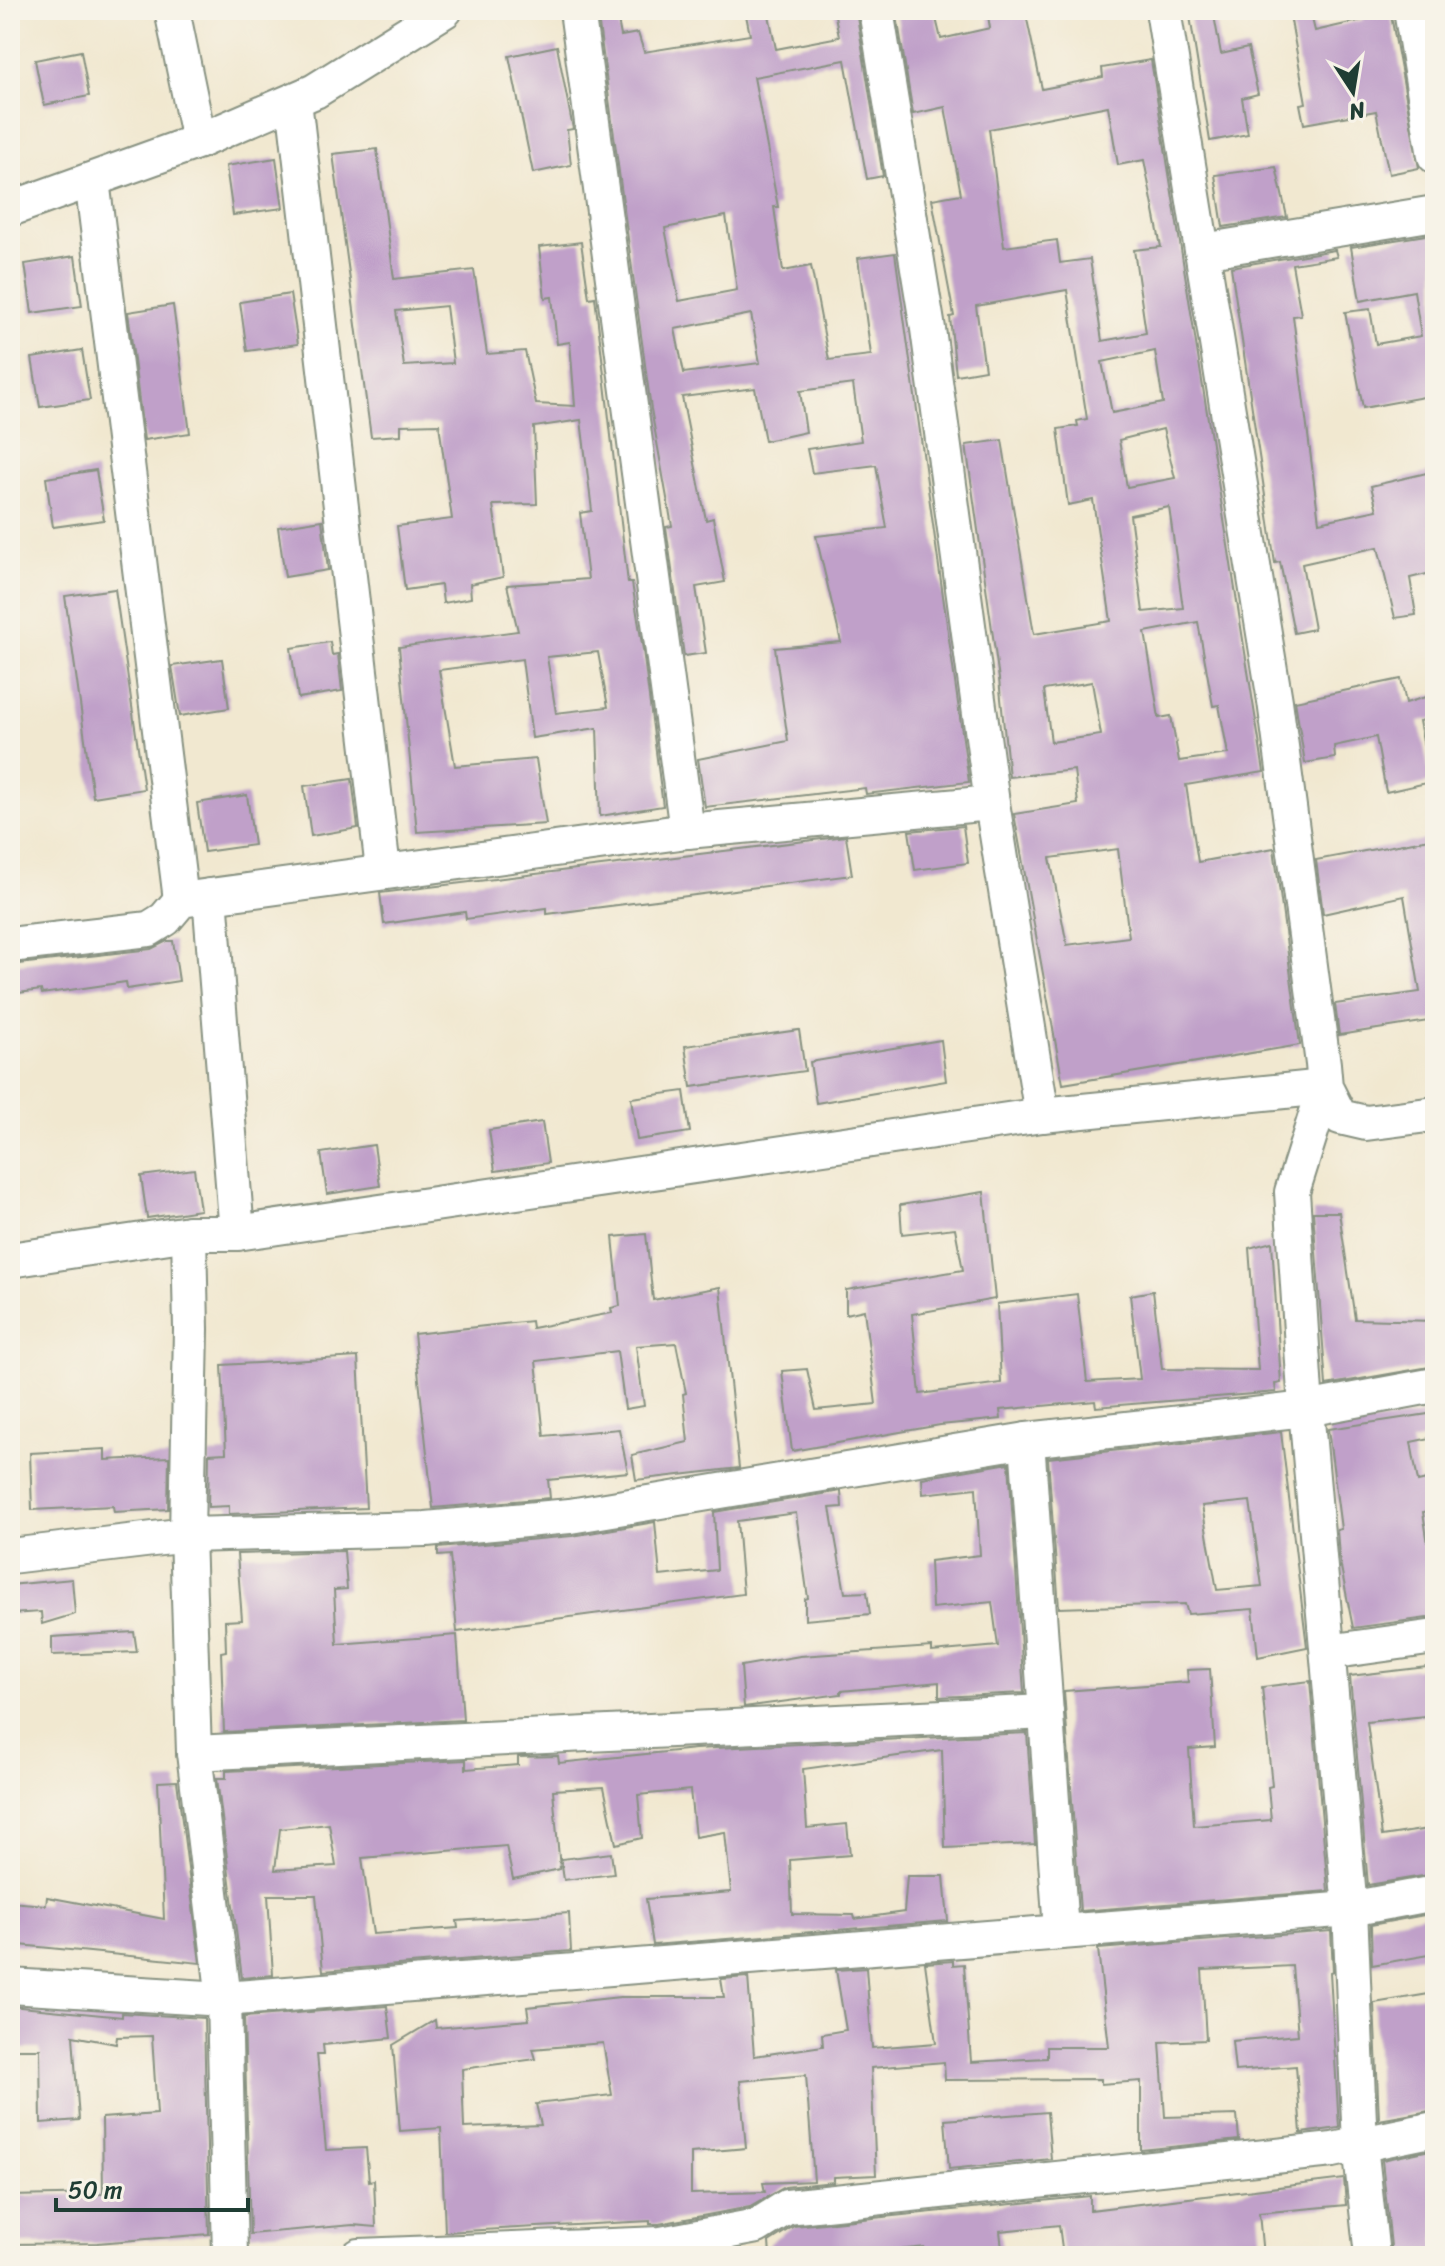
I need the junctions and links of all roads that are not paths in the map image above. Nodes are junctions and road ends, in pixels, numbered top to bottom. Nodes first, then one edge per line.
1 (172, 10) edge
2 (445, 10) edge
3 (577, 10) edge
4 (876, 10) edge
5 (1163, 10) edge
6 (1411, 10) edge
7 (294, 101) junction
8 (199, 141) junction
9 (1435, 156) edge
10 (92, 180) junction
11 (10, 209) edge
12 (1435, 213) edge
13 (1203, 251) junction
14 (992, 803) junction
15 (687, 831) junction
16 (383, 870) junction
17 (195, 898) junction
18 (10, 945) edge
19 (1325, 1087) junction
20 (1435, 1114) edge
21 (1042, 1115) junction
22 (189, 1233) junction
23 (237, 1233) junction
24 (10, 1260) edge
25 (1435, 1385) edge
26 (1306, 1409) junction
27 (1027, 1440) junction
28 (187, 1535) junction
29 (10, 1556) edge
30 (1435, 1637) edge
31 (1328, 1652) junction
32 (1046, 1712) junction
33 (194, 1753) junction
34 (1435, 1893) edge
35 (1350, 1909) junction
36 (1061, 1931) junction
37 (10, 1986) edge
38 (224, 1999) junction
39 (1435, 2129) edge
40 (1360, 2145) junction
41 (230, 2256) edge
42 (359, 2256) edge
43 (1372, 2256) edge

1 - 8 street
2 - 7 street
3 - 15 street
4 - 14 street
5 - 13 street
6 - 9 street
7 - 8 street
7 - 16 street
8 - 10 street
10 - 11 street
10 - 17 street
12 - 13 street
13 - 19 street
14 - 15 street
14 - 21 street
15 - 16 street
16 - 17 street
17 - 18 street
17 - 23 street
19 - 20 street
19 - 21 street
19 - 26 street
21 - 23 street
22 - 23 street
22 - 24 street
22 - 28 street
25 - 26 street
26 - 27 street
26 - 31 street
27 - 28 street
27 - 32 street
28 - 29 street
28 - 33 street
30 - 31 street
31 - 35 street
32 - 33 street
32 - 36 street
33 - 38 street
34 - 35 street
35 - 36 street
35 - 40 street
36 - 38 street
37 - 38 street
38 - 41 street
39 - 40 street
40 - 42 street
40 - 43 street

